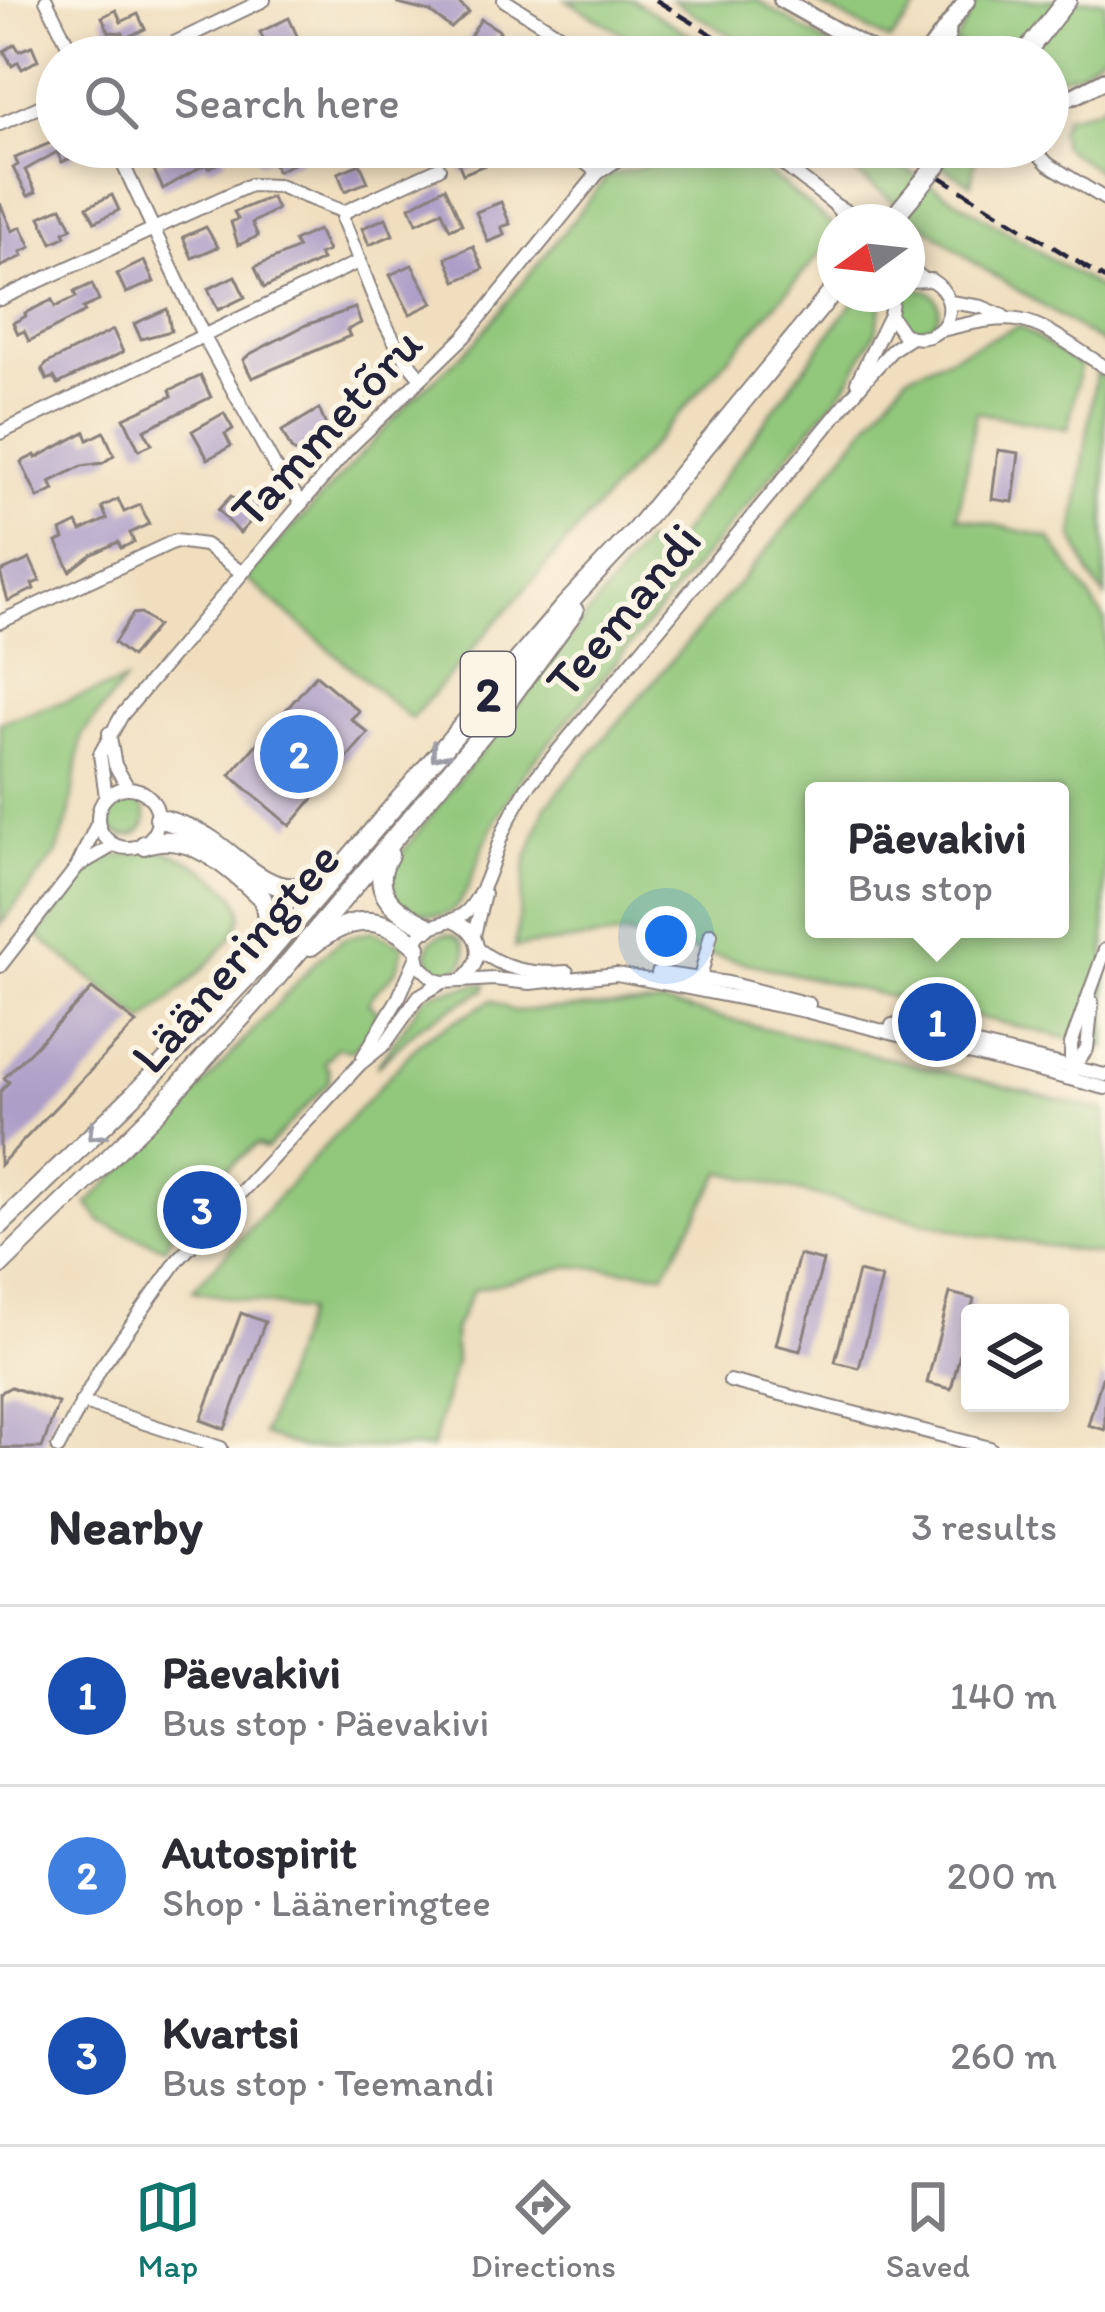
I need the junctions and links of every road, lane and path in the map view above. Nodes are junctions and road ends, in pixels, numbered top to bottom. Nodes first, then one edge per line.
1 (46, 0) edge
2 (264, 0) edge
3 (504, 0) edge
4 (782, 0) edge
5 (967, 0) edge
6 (1067, 0) edge
7 (948, 27) junction
8 (64, 36) edge
9 (189, 36) edge
10 (562, 36) edge
11 (846, 36) edge
12 (941, 36) edge
13 (947, 36) edge
14 (1039, 36) edge
15 (1105, 80) edge
16 (1069, 97) edge
17 (36, 108) edge
18 (0, 124) edge
19 (125, 168) edge
20 (439, 168) dead end
21 (592, 168) edge
22 (601, 168) edge
23 (605, 168) edge
24 (788, 168) edge
25 (935, 168) edge
26 (1055, 168) edge
27 (598, 173) junction
28 (1105, 199) edge
29 (834, 204) edge
30 (905, 204) edge
31 (344, 212) junction
32 (152, 226) junction
33 (361, 261) junction
34 (925, 282) edge
35 (0, 299) edge
36 (950, 302) junction
37 (817, 311) edge
38 (890, 312) edge
39 (890, 315) junction
40 (1004, 316) junction
41 (942, 330) junction
42 (204, 337) junction
43 (910, 338) junction
44 (1105, 367) edge
45 (421, 378) junction
46 (842, 409) junction
47 (0, 433) edge
48 (301, 503) junction
49 (601, 572) junction
50 (242, 573) junction
51 (0, 622) edge
52 (109, 732) junction
53 (128, 788) junction
54 (106, 797) junction
55 (159, 818) junction
56 (380, 820) junction
57 (410, 820) junction
58 (98, 822) junction
59 (114, 845) junction
60 (144, 845) junction
61 (77, 867) junction
62 (486, 875) junction
63 (453, 920) junction
64 (428, 927) junction
65 (711, 934) dead end
66 (476, 942) junction
67 (1105, 950) edge
68 (417, 952) junction
69 (0, 966) edge
70 (463, 979) junction
71 (443, 982) junction
72 (699, 985) junction
73 (265, 991) junction
74 (177, 1050) junction
75 (360, 1064) junction
76 (1070, 1074) junction
77 (1105, 1075) edge
78 (1105, 1088) edge
79 (0, 1225) edge
80 (0, 1265) edge
81 (730, 1381) dead end
82 (81, 1402) junction
83 (58, 1448) edge
84 (221, 1448) edge
85 (990, 1448) edge

1 - 8 street
2 - 9 street
3 - 10 street
4 - 11 street
5 - 7 street
6 - 14 highway
7 - 12 street
7 - 13 street
15 - 16 street
17 - 18 street
19 - 32 street
20 - 31 street
21 - 27 street
22 - 27 street, Tammetõru
23 - 27 street, Tammetõru
24 - 29 street
25 - 30 highway, bridge
26 - 28 street
27 - 45 street, Tammetõru
31 - 32 street
31 - 33 street
32 - 35 street
32 - 42 street
33 - 42 street
33 - 45 street
34 - 36 street
36 - 40 street
36 - 41 street
37 - 49 highway, Lääneringtee / 2
38 - 39 street, Teemandi
39 - 43 street
39 - 46 street, Teemandi
40 - 41 street
40 - 44 street
41 - 43 street
42 - 47 street
42 - 48 street
43 - 46 street, Teemandi
45 - 48 street, Tammetõru
46 - 62 street, Teemandi
48 - 50 street, Tammetõru
49 -> 56 highway, Lääneringtee / 2
49 - 57 highway, Lääneringtee / 2
50 - 51 street
50 - 52 street, Tammetõru
52 - 53 street
52 - 54 street
53 - 54 street
53 - 55 street
54 - 58 street
55 - 56 highway
55 - 60 street
56 - 74 highway, Lääneringtee / 2
57 - 64 highway
57 - 73 highway, Lääneringtee / 2
58 - 59 street
58 - 61 street
59 - 60 street
59 - 61 street
60 - 74 highway
61 - 69 street
62 - 63 street, Teemandi
62 - 66 street, Teemandi
63 - 64 street
63 - 66 street
64 - 68 street
65 - 72 street
66 - 70 street, Teemandi
66 - 72 street
67 - 76 street
68 - 71 street
68 - 73 highway
68 - 75 street
70 - 71 street
70 - 72 street
71 - 75 street
72 - 76 street
73 - 80 highway, Lääneringtee / 2
74 -> 79 highway, Lääneringtee / 2
75 - 82 street
76 - 77 street
76 - 78 street
81 - 85 street
82 - 83 street
82 - 84 street

